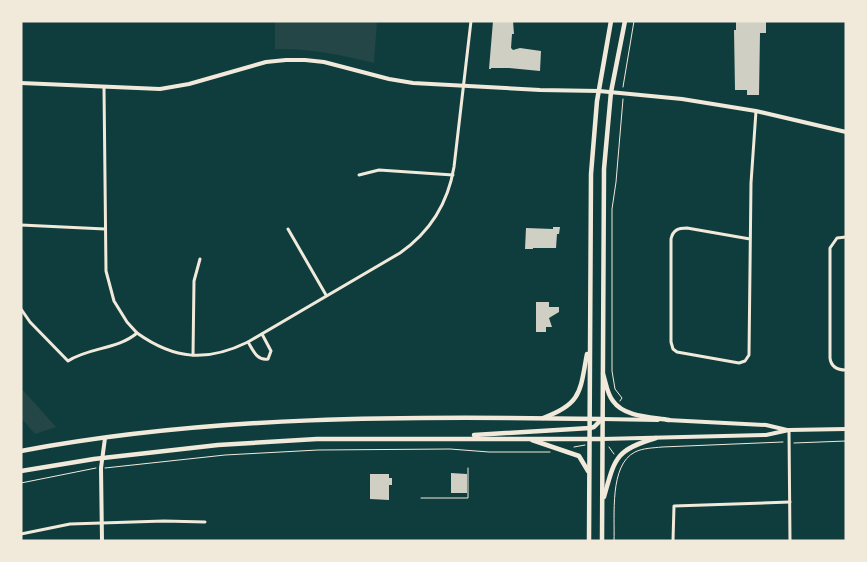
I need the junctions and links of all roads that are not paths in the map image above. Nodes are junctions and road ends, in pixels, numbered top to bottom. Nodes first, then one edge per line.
1 (471, 21) edge
2 (612, 21) edge
3 (625, 21) edge
4 (21, 83) edge
5 (464, 86) junction
6 (104, 87) junction
7 (599, 91) junction
8 (611, 92) junction
9 (756, 111) junction
10 (846, 132) edge
11 (359, 175) dead end
12 (453, 175) junction
13 (21, 225) edge
14 (105, 229) junction
15 (288, 229) dead end
16 (846, 237) edge
17 (750, 239) junction
18 (200, 259) dead end
19 (326, 295) junction
20 (21, 309) edge
21 (137, 333) junction
22 (262, 334) junction
23 (248, 342) junction
24 (590, 343) junction
25 (193, 356) junction
26 (602, 368) junction
27 (846, 370) edge
28 (539, 419) junction
29 (590, 419) junction
30 (602, 419) junction
31 (669, 420) junction
32 (590, 428) junction
33 (846, 429) edge
34 (790, 430) junction
35 (105, 438) junction
36 (448, 438) junction
37 (526, 438) junction
38 (656, 438) junction
39 (590, 439) junction
40 (602, 439) junction
41 (21, 451) edge
42 (102, 458) junction
43 (468, 468) dead end
44 (21, 471) edge
45 (589, 473) junction
46 (421, 498) dead end
47 (790, 502) junction
48 (602, 503) junction
49 (205, 522) dead end
50 (102, 523) junction
51 (21, 534) edge
52 (102, 541) edge
53 (589, 541) edge
54 (602, 541) edge
55 (673, 541) edge
56 (790, 541) edge

1 - 5 street
2 - 7 main road
3 - 8 main road
4 - 6 street
5 - 6 street
5 - 7 street
5 - 12 street
6 - 14 street
7 - 8 street
7 - 24 main road
8 - 9 street
8 - 26 main road
9 - 10 street
9 - 17 street
11 - 12 street
12 - 19 street
13 - 14 street
14 - 21 street
15 - 19 street
16 - 27 street
17 - 17 street
18 - 25 street
19 - 22 street
20 - 21 street
21 - 25 street
22 - 23 street
22 - 23 street
23 - 25 street
24 - 28 main road
24 - 29 main road
26 - 30 main road
26 - 31 main road
28 - 29 main road
28 - 35 main road
29 - 30 main road
29 - 32 main road
30 - 31 street
30 - 32 main road
30 - 40 main road
31 - 34 street
32 - 36 main road
32 - 39 main road
33 - 34 street
34 - 38 street
34 - 47 street
35 - 41 main road
35 - 42 street
36 - 37 main road
36 - 42 main road
37 - 39 main road
37 - 45 main road
38 - 40 street
38 - 48 main road
39 - 40 main road
39 - 45 main road
40 - 48 main road
42 - 44 main road
42 - 50 street
43 - 46 lane
45 - 53 main road
47 - 55 street
47 - 56 street
48 - 54 main road
49 - 50 street
50 - 51 street
50 - 52 street

